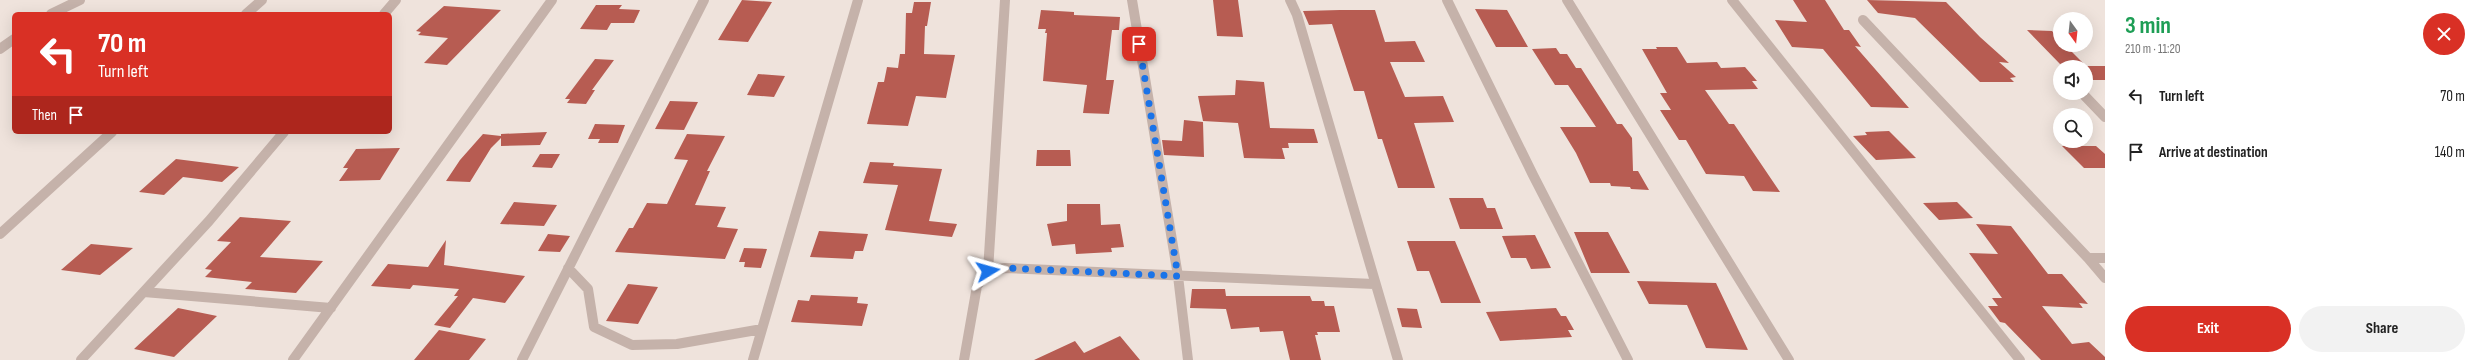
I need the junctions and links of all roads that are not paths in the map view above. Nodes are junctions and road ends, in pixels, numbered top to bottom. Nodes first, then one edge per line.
1 (80, 0) edge
2 (262, 0) edge
3 (396, 0) edge
4 (552, 0) edge
5 (704, 0) edge
6 (858, 0) edge
7 (1005, 0) edge
8 (1132, 0) edge
9 (1290, 0) edge
10 (1447, 0) edge
11 (1567, 0) edge
12 (1732, 0) edge
13 (55, 12) edge
14 (248, 12) edge
15 (386, 12) edge
16 (1863, 20) dead end
17 (12, 40) edge
18 (0, 49) edge
19 (2089, 100) edge
20 (2105, 117) edge
21 (110, 134) edge
22 (282, 134) edge
23 (0, 234) edge
24 (2088, 258) junction
25 (2105, 258) edge
26 (568, 268) junction
27 (988, 271) junction
28 (1178, 276) junction
29 (2105, 278) edge
30 (1374, 284) junction
31 (144, 292) junction
32 (331, 308) junction
33 (762, 329) junction
34 (81, 360) edge
35 (293, 360) edge
36 (522, 360) edge
37 (753, 360) edge
38 (964, 360) edge
39 (1188, 360) edge
40 (1398, 360) edge
41 (1628, 360) edge
42 (1789, 360) edge
43 (2020, 360) edge

1 - 13 street
2 - 14 street
3 - 15 street
4 - 32 street
5 - 26 street
6 - 33 street
7 - 27 street
8 - 28 street
9 - 30 street
10 - 41 street
11 - 42 street
12 - 43 street
16 - 24 street
17 - 18 street
19 - 20 street
21 - 23 street
22 - 31 street
24 - 25 street
24 - 29 street
26 - 33 street
26 - 36 street
27 - 28 street
27 - 38 street
28 - 30 street
28 - 39 street
30 - 40 street
31 - 32 street
31 - 34 street
32 - 35 street
33 - 37 street

